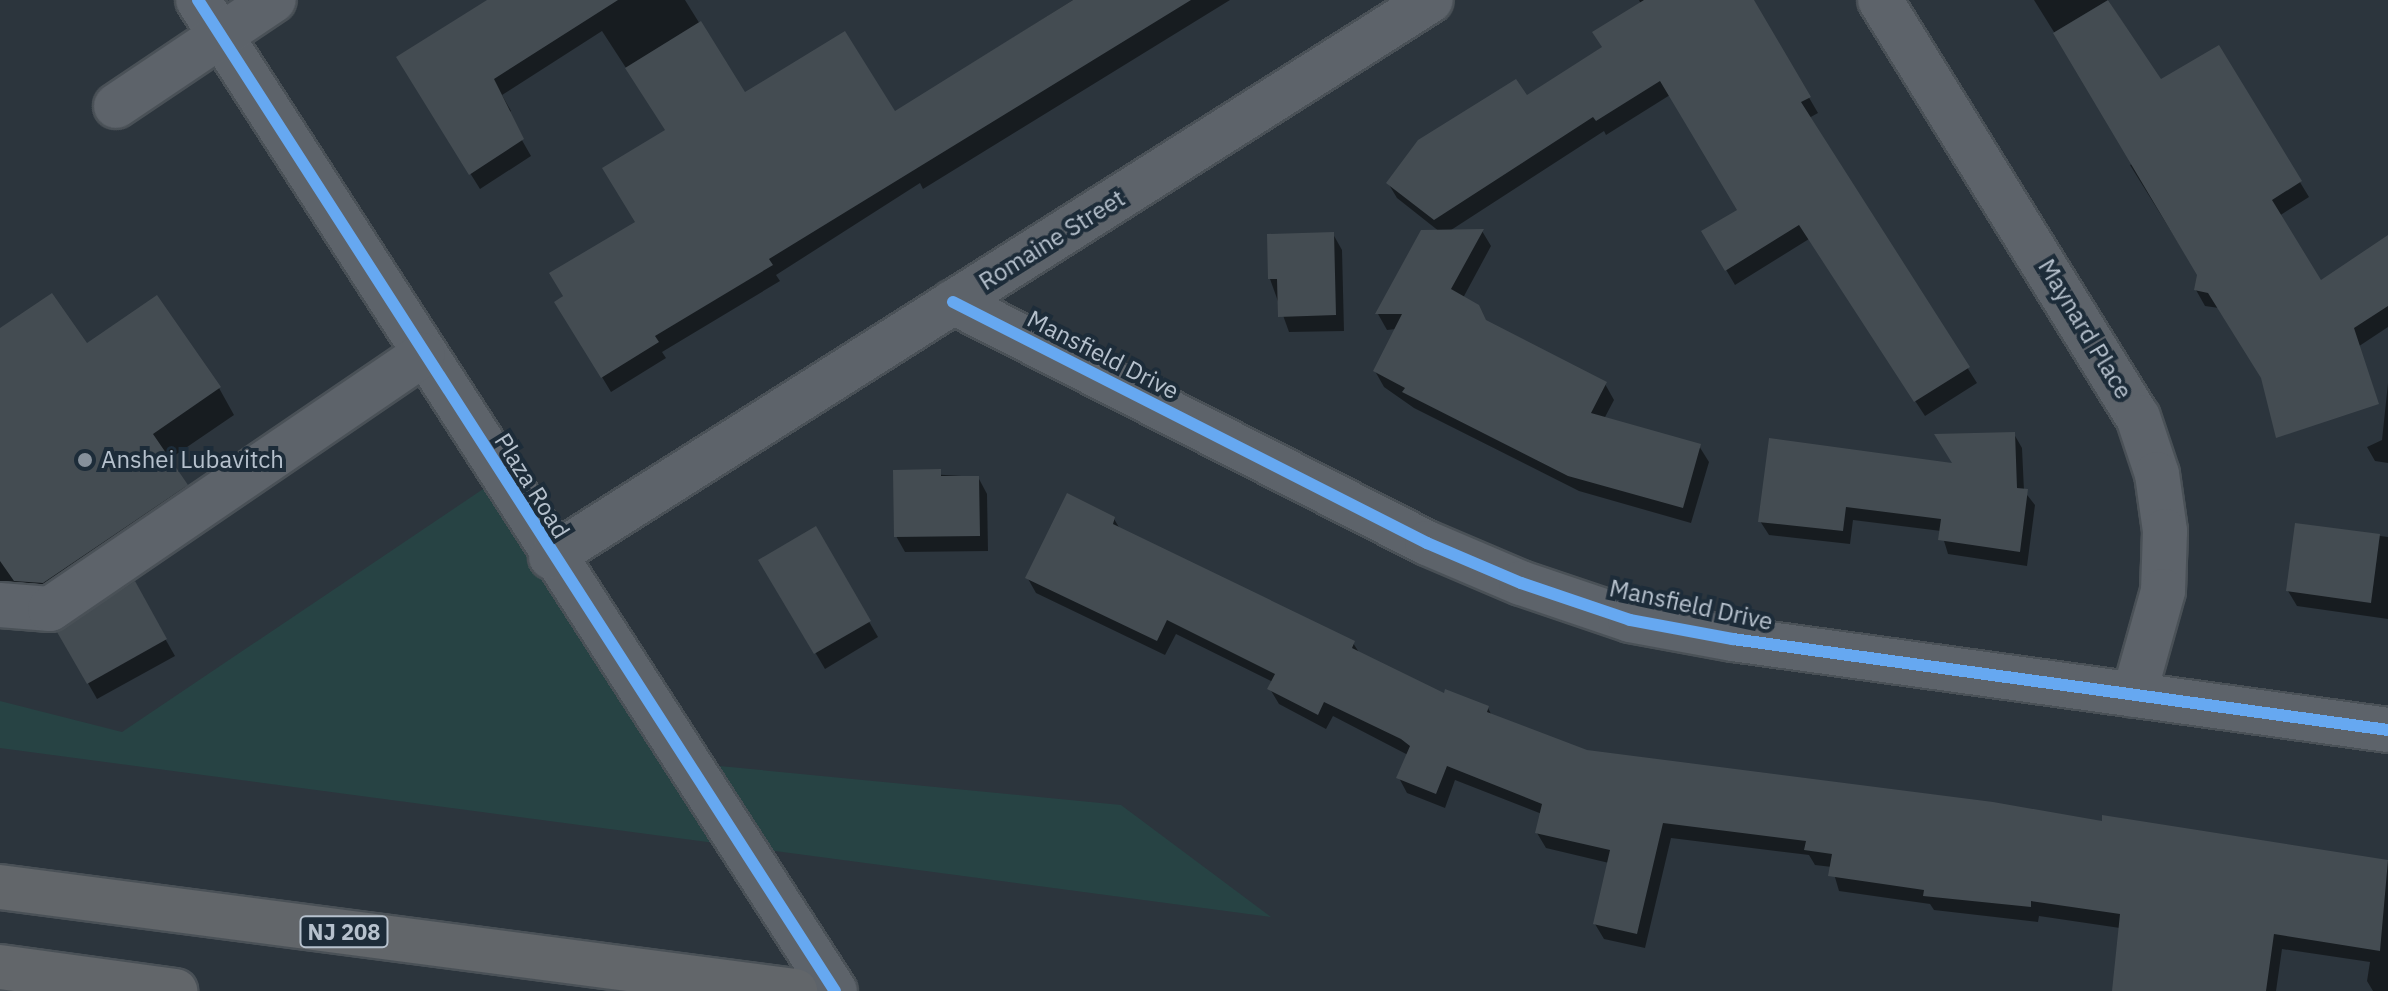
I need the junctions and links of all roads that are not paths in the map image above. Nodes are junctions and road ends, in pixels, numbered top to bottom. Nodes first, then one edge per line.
1 (274, 0) edge
2 (1431, 0) edge
3 (1880, 0) edge
4 (209, 17) edge
5 (116, 106) dead end
6 (953, 302) junction
7 (423, 355) junction
8 (551, 557) junction
9 (0, 605) edge
10 (2134, 695) junction
11 (2388, 730) edge
12 (0, 887) edge
13 (0, 967) edge
14 (175, 991) edge
15 (795, 991) edge
16 (835, 991) edge

1 - 4 street
2 - 6 street, Romaine Street
3 - 10 street, Maynard Place
4 - 5 street
4 - 7 street, Plaza Road
6 - 8 street, Romaine Street
6 - 10 street, Mansfield Drive
7 - 8 street, Plaza Road
7 - 9 street
8 - 16 street, Plaza Road
10 - 11 street, Mansfield Drive
12 - 15 highway, NJ 208
13 - 14 highway

